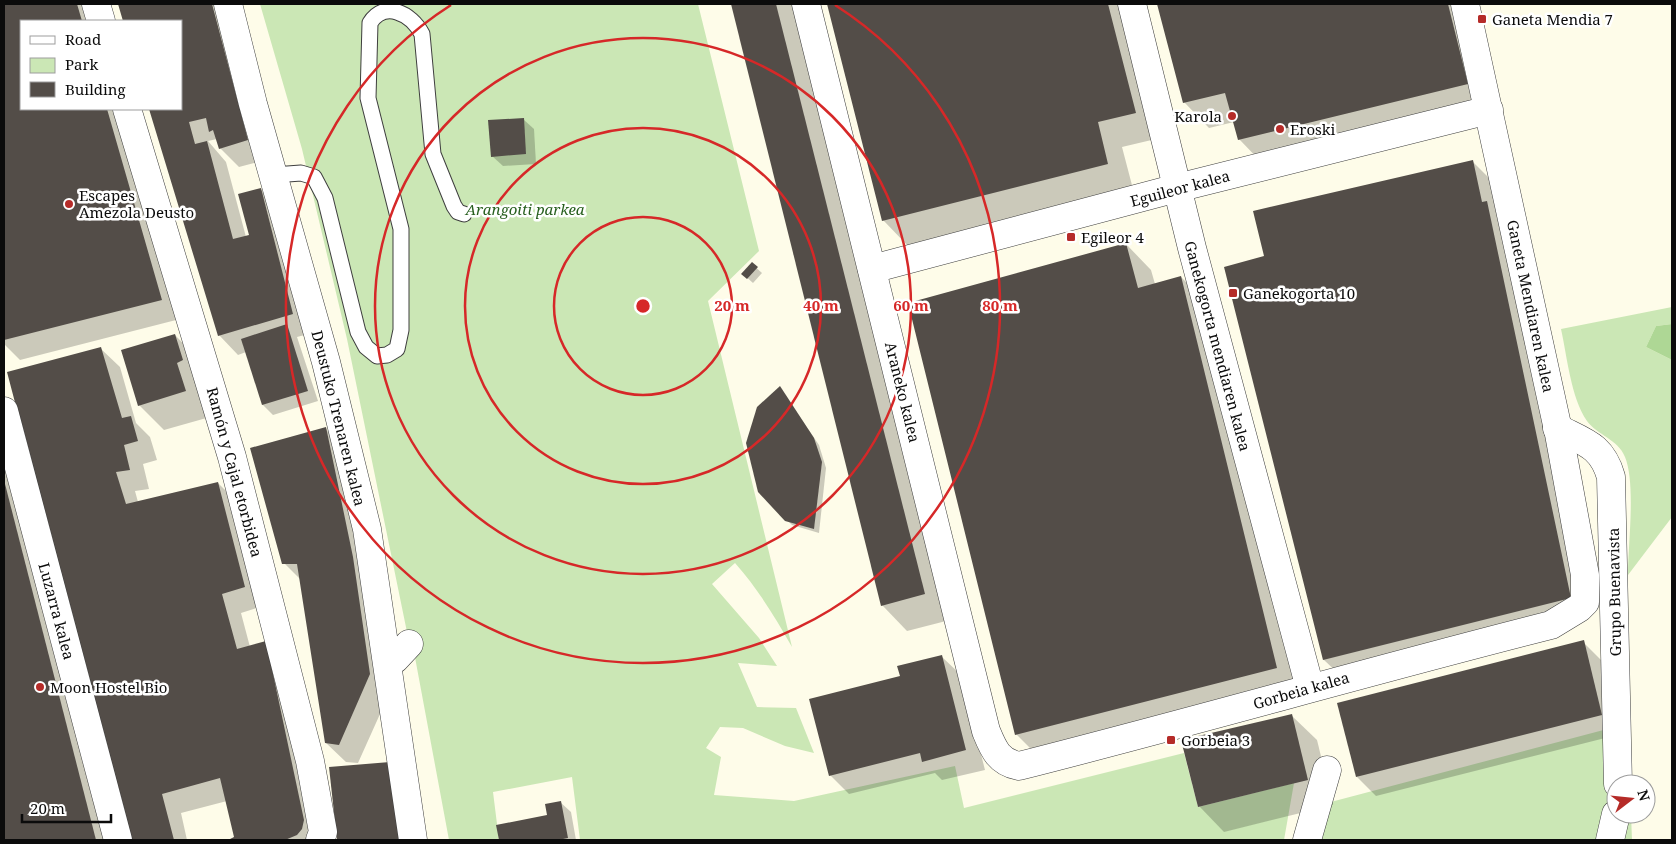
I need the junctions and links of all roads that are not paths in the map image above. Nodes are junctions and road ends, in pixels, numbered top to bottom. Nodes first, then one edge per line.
1 (96, 4) edge
2 (228, 4) edge
3 (806, 4) edge
4 (1132, 4) edge
5 (1465, 4) edge
6 (101, 20) edge
7 (127, 110) edge
8 (1489, 110) junction
9 (274, 175) junction
10 (1177, 188) junction
11 (464, 214) dead end
12 (872, 270) junction
13 (4, 411) edge
14 (1557, 428) junction
15 (1580, 608) joint
16 (1310, 688) junction
17 (1019, 766) joint
18 (1327, 770) dead end
19 (1618, 774) edge
20 (118, 840) edge
21 (320, 840) edge
22 (414, 840) edge
23 (1307, 840) edge

1 - 6 street
2 - 9 street, Deustuko Trenaren kalea
3 - 12 street, Araneko kalea
4 - 10 street, Ganekogorta mendiaren kalea
5 - 8 street, Ganeta Mendiaren kalea
7 - 21 street, Ramón y Cajal etorbidea
8 - 10 street, Eguileor kalea
8 - 14 street, Ganeta Mendiaren kalea
9 - 11 lane
9 - 22 street, Deustuko Trenaren kalea
10 - 12 street, Eguileor kalea
10 - 16 street, Ganekogorta mendiaren kalea
12 - 17 street, Araneko kalea
13 - 20 street, Luzarra kalea
14 - 15 street, Ganeta Mendiaren kalea
14 - 19 street, Grupo Buenavista
15 - 16 street, Gorbeia kalea
16 - 17 street, Gorbeia kalea
18 - 23 street

